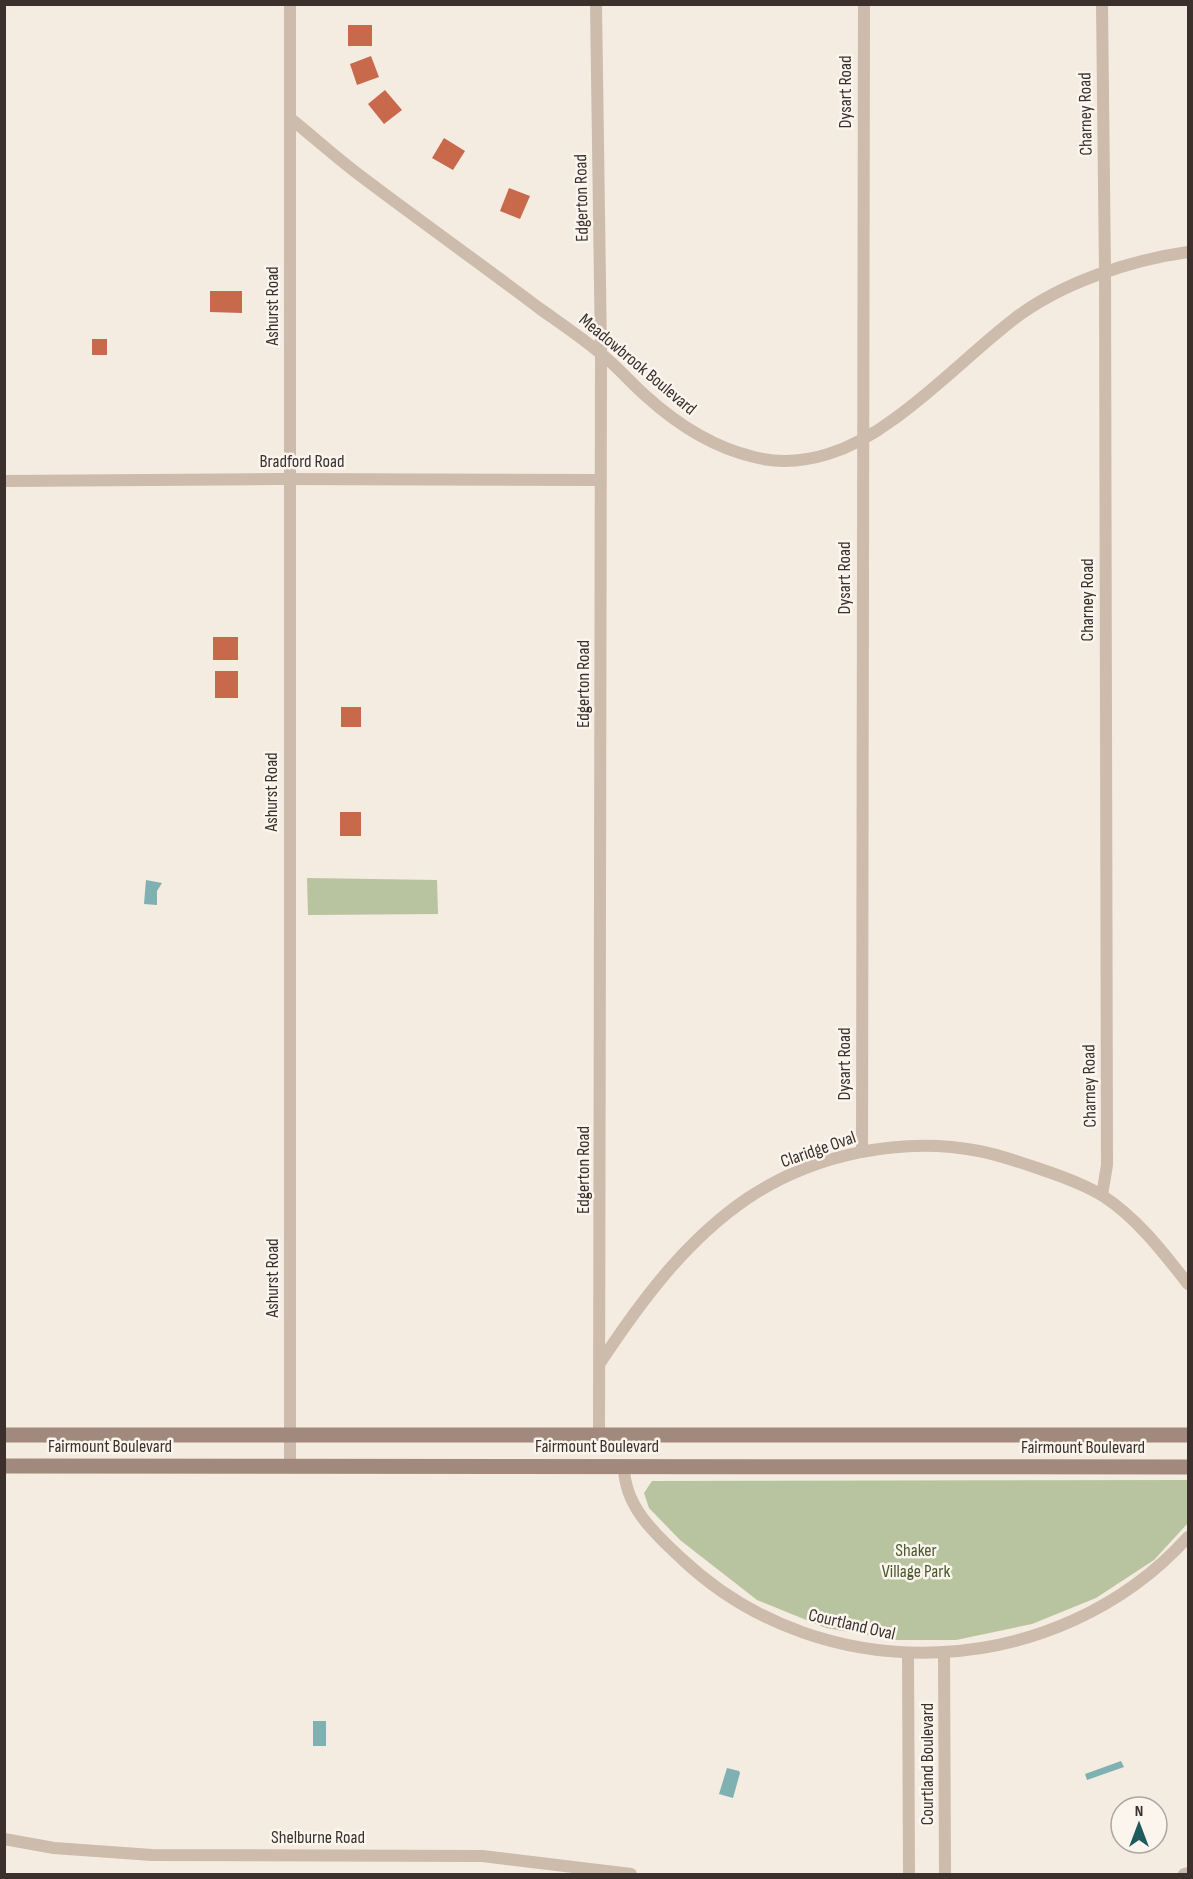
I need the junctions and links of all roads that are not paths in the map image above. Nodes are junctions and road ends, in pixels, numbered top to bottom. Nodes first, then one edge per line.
1 (290, 4) edge
2 (596, 4) edge
3 (864, 4) edge
4 (1102, 4) edge
5 (291, 119) junction
6 (1188, 252) edge
7 (1105, 274) junction
8 (601, 353) junction
9 (862, 440) junction
10 (289, 479) junction
11 (600, 480) junction
12 (4, 481) edge
13 (862, 1152) junction
14 (1102, 1196) junction
15 (1188, 1284) edge
16 (599, 1364) junction
17 (4, 1435) edge
18 (290, 1435) junction
19 (599, 1435) junction
20 (1188, 1435) edge
21 (4, 1466) edge
22 (290, 1466) junction
23 (624, 1466) junction
24 (1188, 1467) edge
25 (1188, 1537) edge
26 (908, 1653) junction
27 (944, 1653) junction
28 (4, 1839) edge
29 (1188, 1873) edge
30 (631, 1875) edge
31 (909, 1875) edge
32 (945, 1875) edge
33 (1184, 1875) edge

1 - 5 street
2 - 8 street, Edgerton Road
3 - 9 street, Dysart Road
4 - 7 street, Charney Road
5 - 8 street, Meadowbrook Boulevard
5 - 10 street, Ashurst Road
6 - 7 street, Meadowbrook Boulevard
7 - 9 street, Meadowbrook Boulevard
7 - 14 street, Charney Road
8 - 9 street, Meadowbrook Boulevard
8 - 11 street, Edgerton Road
9 - 13 street, Dysart Road
10 - 11 street, Bradford Road
10 - 12 street, Bradford Road
10 - 18 street, Ashurst Road
11 - 16 street, Edgerton Road
13 - 14 street, Claridge Oval
13 - 16 street, Claridge Oval
14 - 15 street, Claridge Oval
16 - 19 street
17 - 18 main road, Fairmount Boulevard
18 - 19 main road, Fairmount Boulevard
18 - 22 street, Ashurst Road
19 - 20 main road, Fairmount Boulevard
21 - 22 main road, Fairmount Boulevard
22 - 23 main road, Fairmount Boulevard
23 - 24 main road, Fairmount Boulevard
23 - 26 street, Courtland Oval
25 - 27 street, Courtland Oval
26 - 27 street, Courtland Oval
26 - 31 street, Courtland Boulevard
27 - 32 street, Courtland Boulevard
28 - 30 street, Shelburne Road
29 - 33 street

